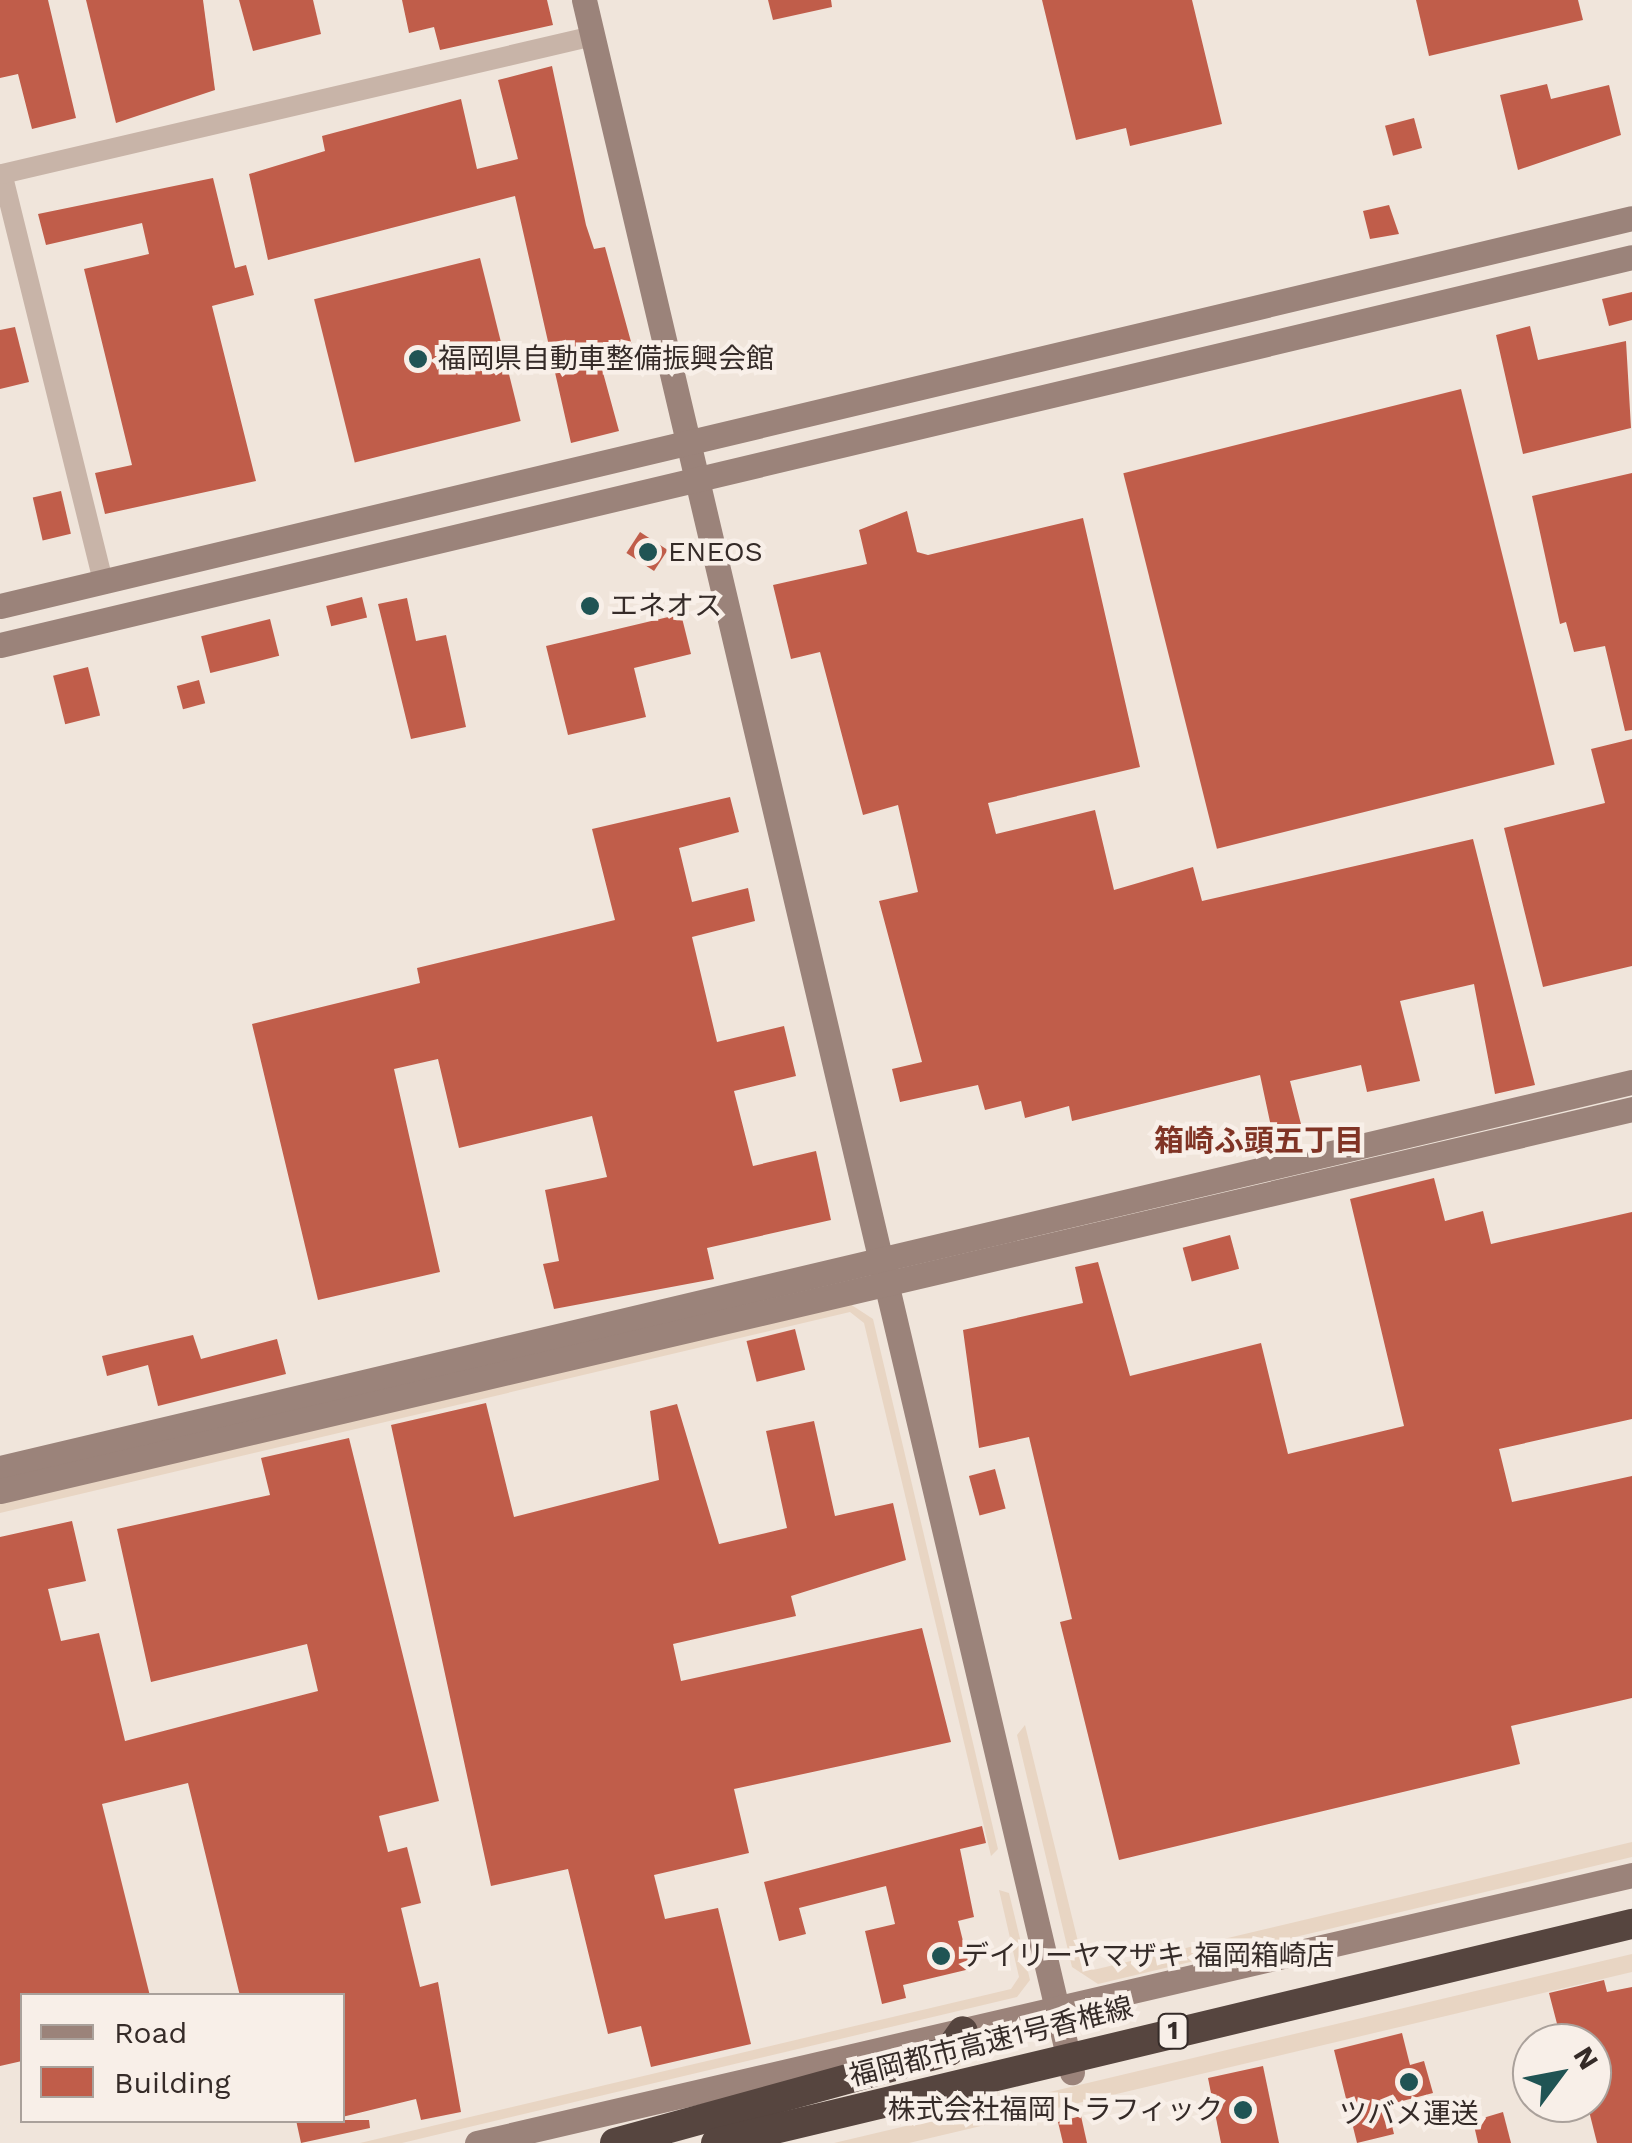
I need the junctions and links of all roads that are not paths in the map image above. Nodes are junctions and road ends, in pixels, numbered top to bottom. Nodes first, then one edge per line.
1 (584, 0) edge
2 (592, 36) junction
3 (1632, 218) edge
4 (1632, 256) edge
5 (685, 443) junction
6 (698, 479) junction
7 (104, 581) junction
8 (0, 606) edge
9 (0, 644) edge
10 (1632, 1082) edge
11 (1632, 1108) edge
12 (885, 1270) junction
13 (0, 1468) edge
14 (0, 1491) edge
15 (1632, 1875) edge
16 (1632, 1930) edge
17 (1060, 2007) junction
18 (963, 2031) junction
19 (1072, 2072) junction
20 (477, 2143) edge
21 (615, 2143) edge
22 (716, 2143) edge
23 (752, 2143) edge

1 - 2 street
2 - 5 street
2 - 7 street
3 - 5 street
4 - 6 street
5 - 6 street
5 - 7 street
6 - 9 street
6 - 12 street
7 - 8 street
10 - 12 street
11 - 12 street
12 - 13 street
12 - 14 street
12 - 17 street
15 - 17 street
16 - 19 street
16 - 22 highway, 福岡都市高速1号香椎線 / 1, bridge
16 - 23 highway, 福岡都市高速1号香椎線 / 1, bridge
17 - 18 street
17 - 19 street
18 - 20 street
18 - 21 highway
19 - 23 street

